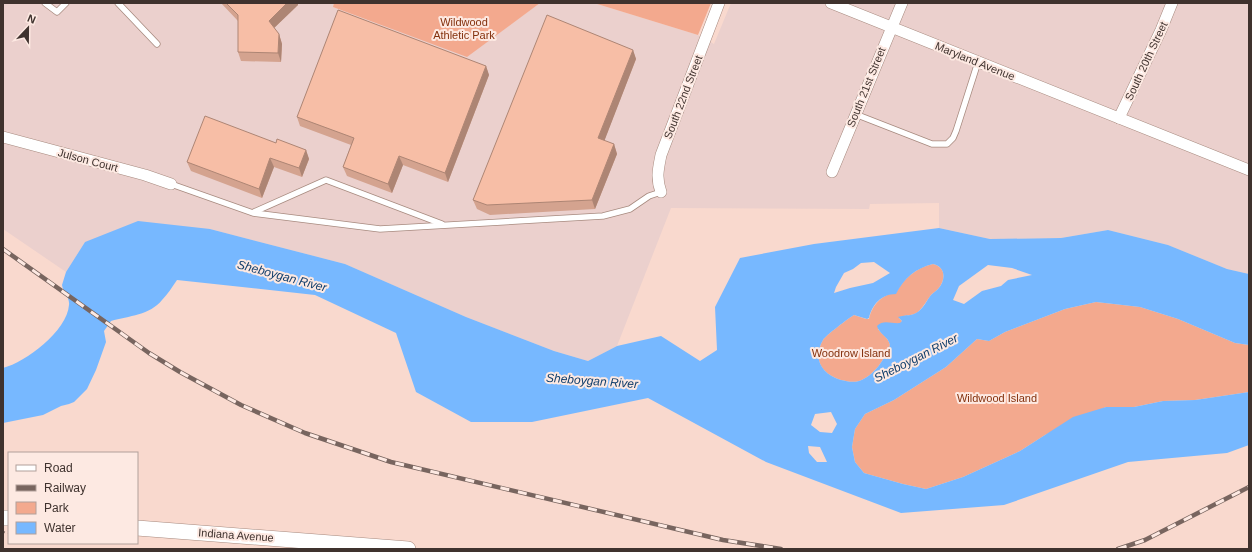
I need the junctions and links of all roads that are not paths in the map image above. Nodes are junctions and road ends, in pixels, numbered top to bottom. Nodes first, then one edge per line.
1 (45, 3) edge
2 (66, 3) edge
3 (118, 3) edge
4 (719, 3) edge
5 (831, 3) edge
6 (902, 3) edge
7 (1172, 3) edge
8 (891, 27) junction
9 (157, 44) dead end
10 (978, 62) junction
11 (855, 114) junction
12 (1119, 118) junction
13 (3, 138) edge
14 (1249, 170) edge
15 (832, 172) dead end
16 (171, 184) joint
17 (661, 192) joint
18 (253, 213) junction
19 (444, 225) junction
20 (138, 528) edge
21 (374, 547) edge
22 (408, 549) edge

1 - 2 lane
3 - 9 lane
4 - 17 street, South 22nd Street
5 - 8 street, Maryland Avenue
6 - 8 street, South 21st Street
7 - 12 street, South 20th Street
8 - 10 street, Maryland Avenue
8 - 11 street, South 21st Street
10 - 11 lane
10 - 12 street, Maryland Avenue
11 - 15 street, South 21st Street
12 - 14 street, Maryland Avenue
13 - 16 street, Julson Court
16 - 18 lane
17 - 19 lane
18 - 19 lane
18 - 19 lane
20 - 21 main road, Indiana Avenue
21 - 22 main road, Indiana Avenue

